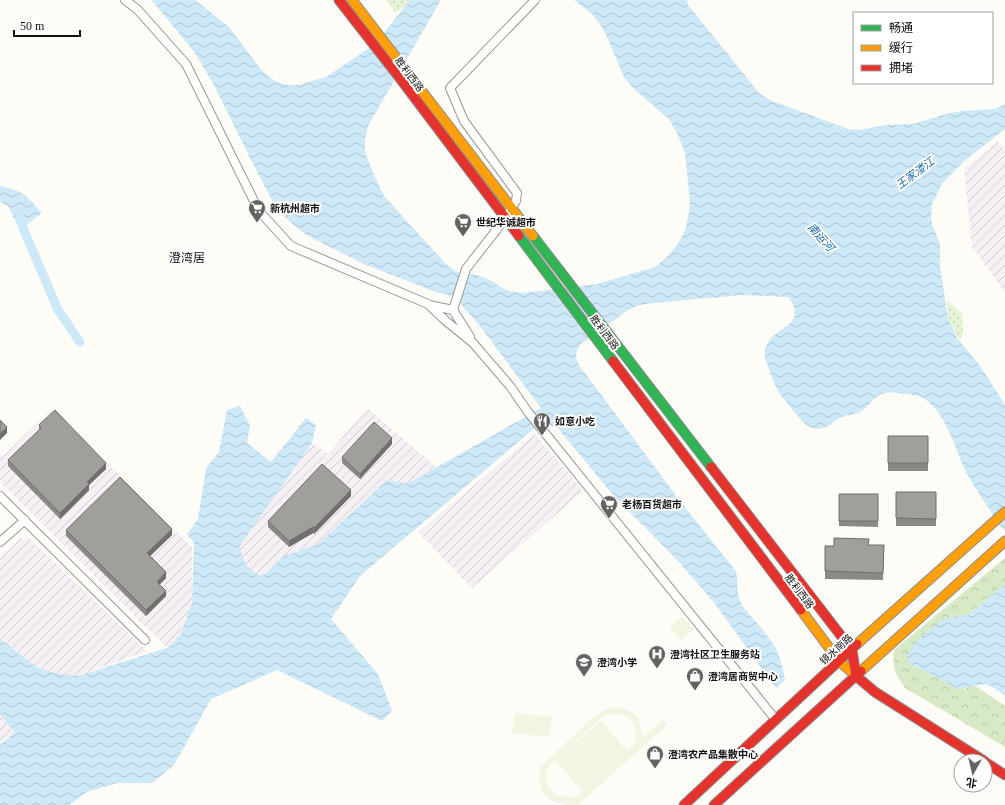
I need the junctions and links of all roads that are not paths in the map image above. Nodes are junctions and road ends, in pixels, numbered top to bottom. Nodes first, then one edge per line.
1 (125, 0) edge
2 (339, 0) edge
3 (352, 0) edge
4 (358, 0) edge
5 (535, 0) edge
6 (378, 34) junction
7 (511, 208) junction
8 (505, 219) junction
9 (428, 304) junction
10 (454, 307) junction
11 (473, 343) junction
12 (0, 496) edge
13 (1005, 512) edge
14 (25, 520) junction
15 (1005, 541) edge
16 (0, 542) edge
17 (145, 640) dead end
18 (852, 650) junction
19 (840, 661) junction
20 (856, 676) junction
21 (776, 720) junction
22 (971, 753) edge
23 (993, 767) edge
24 (1005, 774) edge
25 (684, 805) edge
26 (714, 805) edge

1 - 9 street
2 - 8 main road, 胜利西路
3 - 6 main road, 胜利西路
4 - 6 main road
5 - 7 street
6 - 7 main road, 胜利西路
7 - 8 street
7 - 18 main road, 胜利西路
8 - 10 street
8 - 19 main road, 胜利西路
9 - 10 street
9 - 11 street
10 - 11 street
11 - 21 street
12 - 14 street
13 - 18 main road, 镜水南路
14 - 16 street
14 - 17 street
15 - 20 main road
18 - 19 main road, 镜水南路
18 - 20 main road, 胜利西路
19 - 20 main road, 胜利西路
19 - 21 main road, 镜水南路
20 - 22 main road, 胜利西路
20 - 26 main road
21 - 25 main road, 镜水南路
23 - 24 main road, 胜利西路

